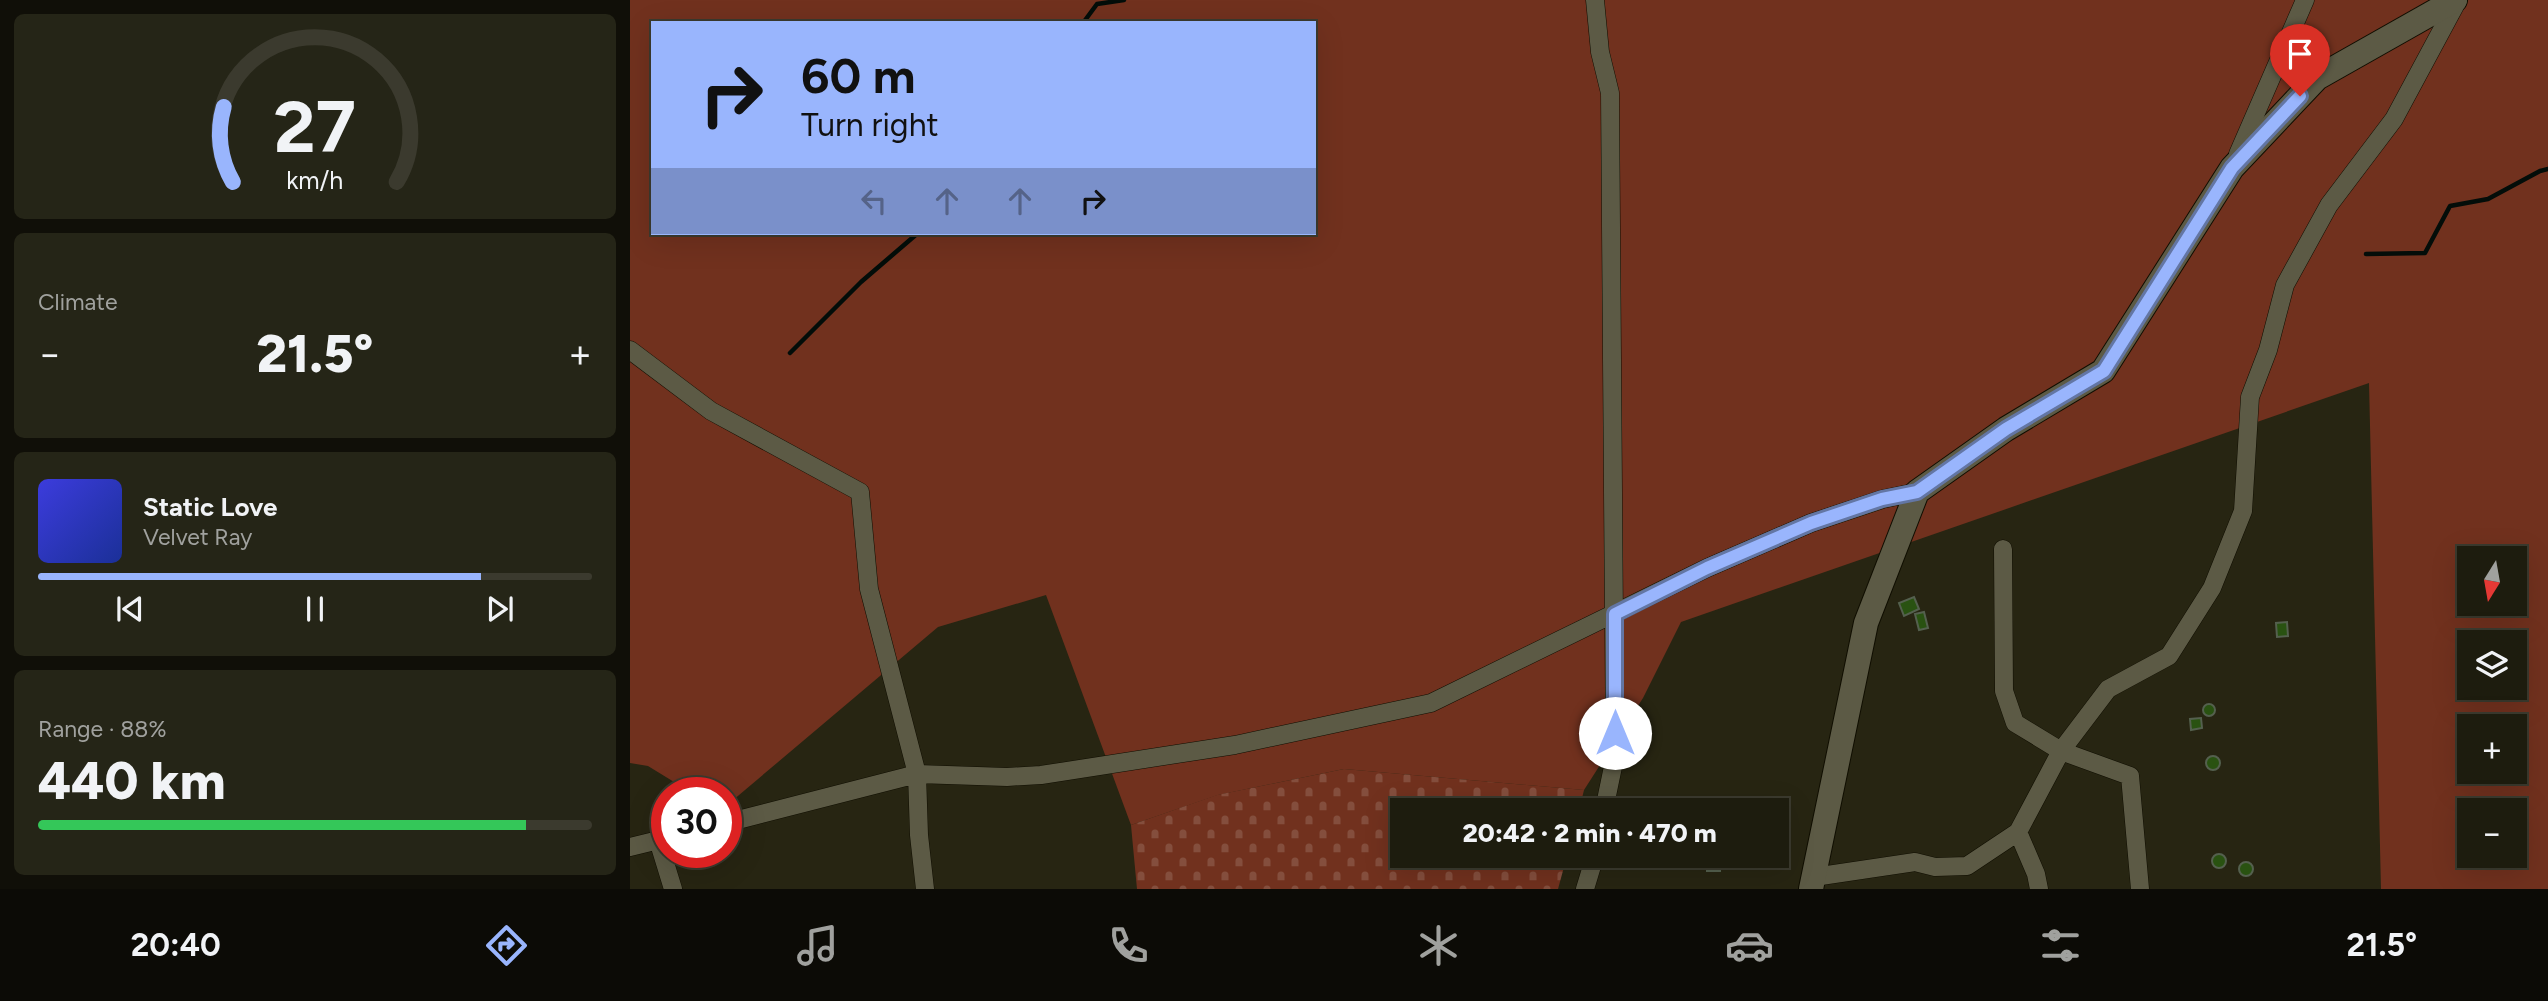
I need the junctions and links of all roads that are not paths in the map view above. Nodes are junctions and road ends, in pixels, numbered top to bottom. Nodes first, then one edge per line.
1 (1595, 0) edge
2 (2305, 0) edge
3 (2456, 0) edge
4 (2232, 168) junction
5 (630, 350) edge
6 (1917, 492) junction
7 (2003, 549) dead end
8 (1615, 614) junction
9 (2061, 751) junction
10 (916, 774) junction
11 (1606, 798) edge
12 (742, 819) edge
13 (2018, 832) junction
14 (651, 842) edge
15 (630, 847) edge
16 (669, 868) edge
17 (1591, 868) edge
18 (1812, 883) edge
19 (673, 889) edge
20 (925, 889) edge
21 (1585, 889) edge
22 (2039, 889) edge
23 (2140, 889) edge

1 - 8 street
2 - 4 street
3 - 4 main road
3 - 9 street
4 - 6 main road
5 - 10 street
6 - 8 street
6 - 18 main road
7 - 9 street
8 - 10 street
8 - 11 street
9 - 13 street
9 - 23 street
10 - 12 street
10 - 20 street
13 - 18 street
13 - 22 street
14 - 15 street
16 - 19 street
17 - 21 street

